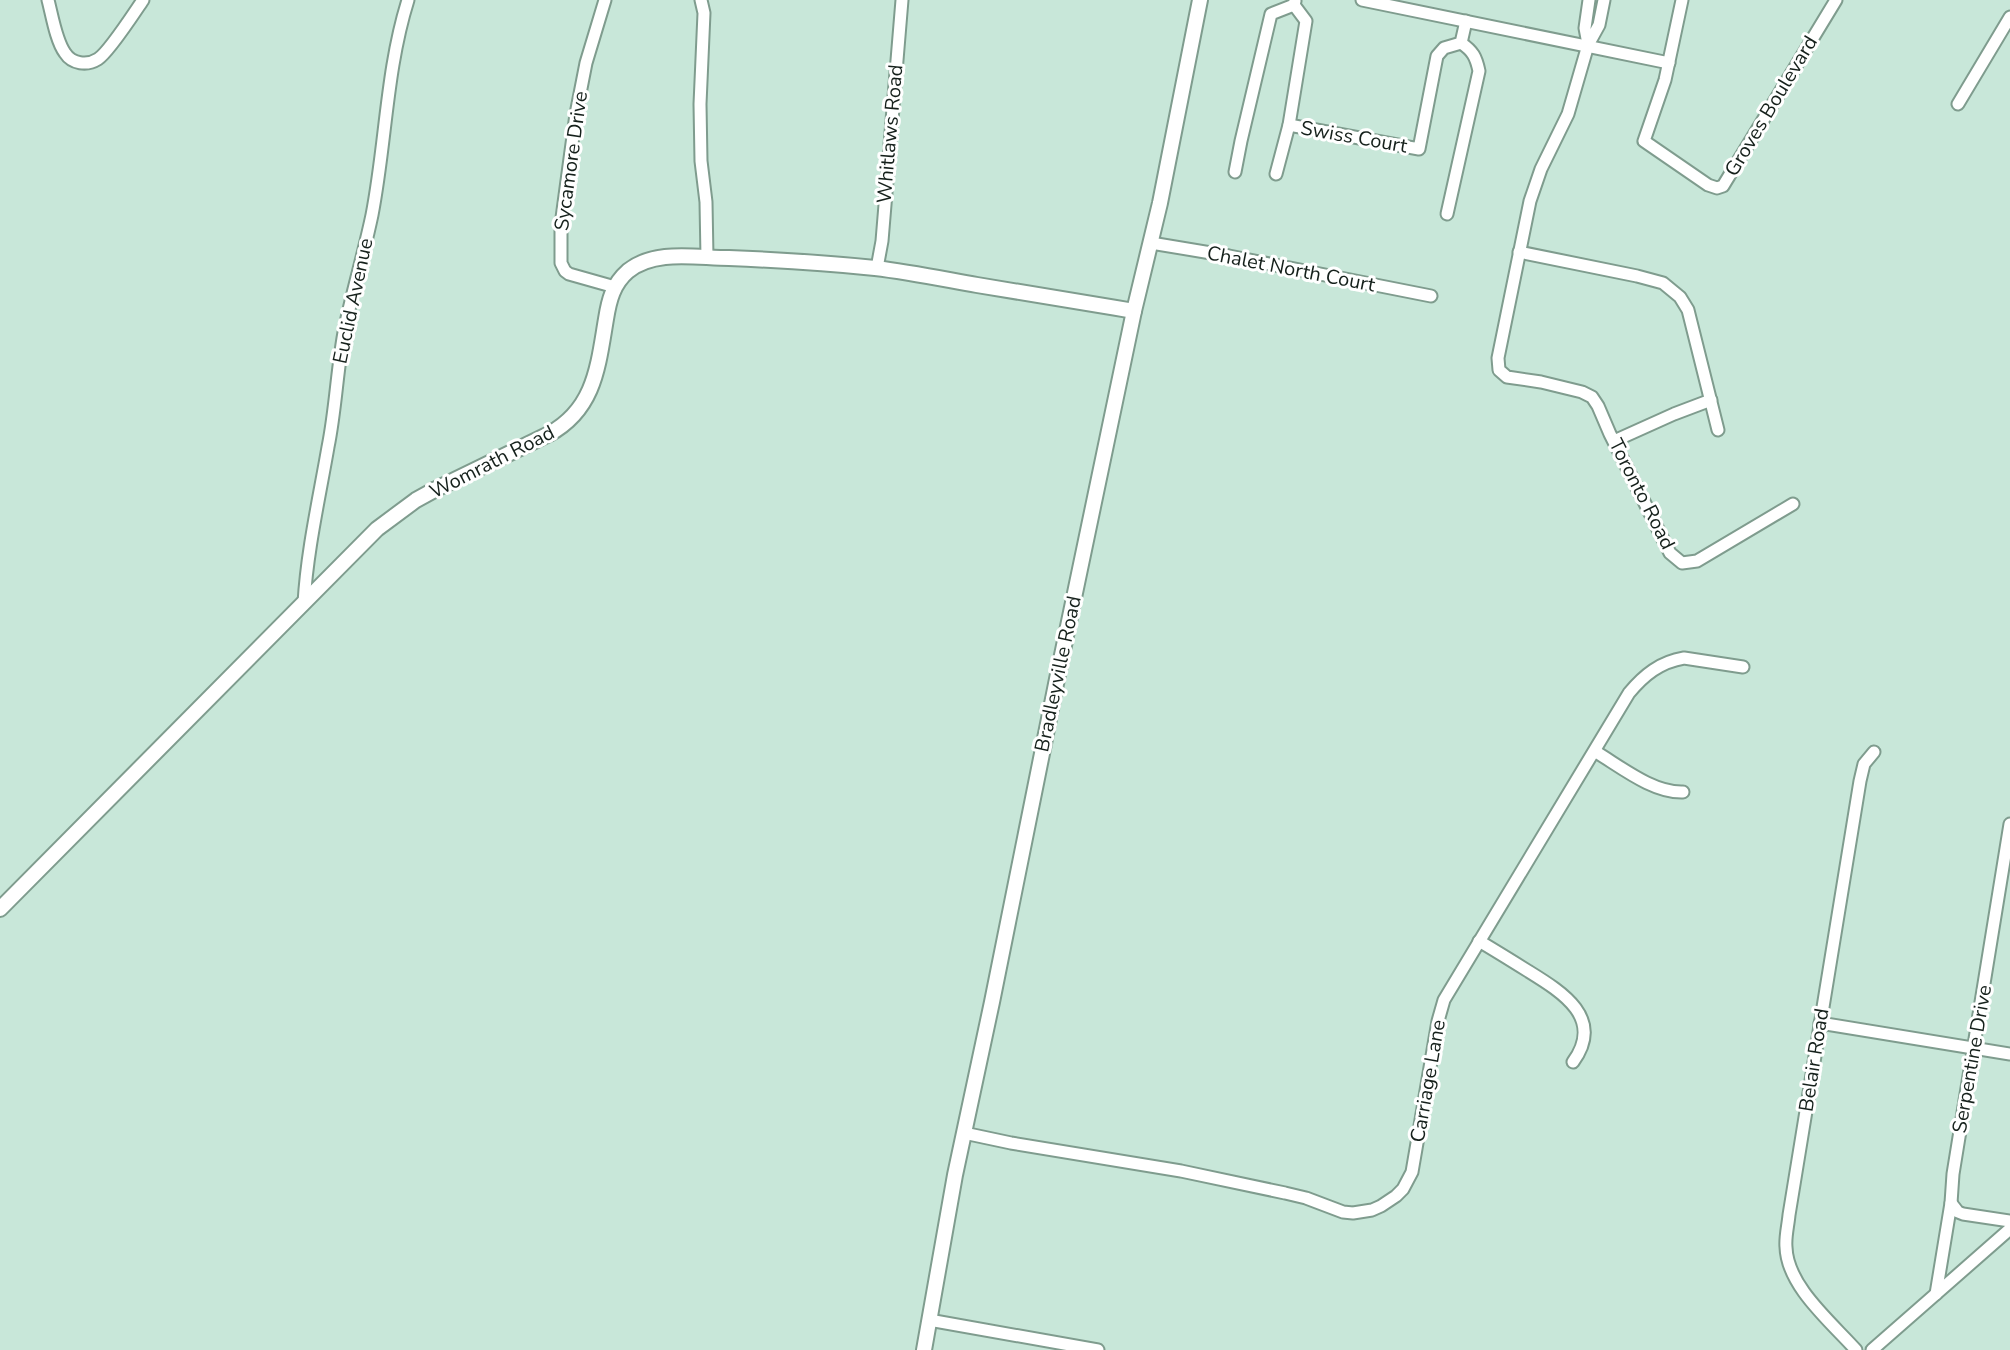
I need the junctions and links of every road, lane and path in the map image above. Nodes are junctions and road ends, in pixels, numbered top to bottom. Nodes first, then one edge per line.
1 (48, 0) edge
2 (143, 0) edge
3 (408, 0) edge
4 (605, 0) edge
5 (701, 0) edge
6 (902, 0) edge
7 (1200, 0) edge
8 (1362, 0) edge
9 (1589, 0) edge
10 (1604, 0) edge
11 (1682, 0) edge
12 (1836, 0) edge
13 (1294, 2) edge
14 (2010, 17) edge
15 (1466, 21) junction
16 (1461, 43) junction
17 (1588, 45) junction
18 (1669, 63) junction
19 (1958, 104) dead end
20 (1289, 125) junction
21 (1235, 172) dead end
22 (1276, 174) dead end
23 (1447, 214) dead end
24 (1151, 243) junction
25 (1519, 252) junction
26 (707, 257) junction
27 (877, 268) junction
28 (615, 287) junction
29 (1431, 296) dead end
30 (1134, 311) junction
31 (1711, 400) junction
32 (1718, 430) dead end
33 (1614, 441) junction
34 (1793, 504) dead end
35 (304, 603) junction
36 (1743, 667) dead end
37 (1596, 752) junction
38 (1874, 752) dead end
39 (1683, 792) dead end
40 (2010, 824) edge
41 (0, 909) edge
42 (1479, 941) junction
43 (1820, 1023) junction
44 (1973, 1048) junction
45 (2010, 1054) edge
46 (1573, 1062) dead end
47 (964, 1133) junction
48 (1951, 1203) junction
49 (2010, 1221) edge
50 (2010, 1229) edge
51 (1936, 1294) junction
52 (929, 1320) junction
53 (924, 1350) edge
54 (1098, 1350) edge
55 (1856, 1350) edge
56 (1872, 1350) edge

1 - 2 street
3 - 35 street, Euclid Avenue
4 - 28 street, Sycamore Drive
5 - 26 street
6 - 27 street, Whitlaws Road
7 - 24 street, Bradleyville Road
8 - 15 street
9 - 17 street
10 - 17 street
11 - 18 street, Groves Boulevard
12 - 18 street, Groves Boulevard
13 - 20 street
13 - 21 street
14 - 19 street
15 - 16 street
15 - 17 street
16 - 20 street, Swiss Court
16 - 23 street
17 - 18 street
17 - 25 street
20 - 22 street
24 - 29 street, Chalet North Court
24 - 30 street, Bradleyville Road
25 - 31 street
25 - 33 street, Toronto Road
26 - 27 street
26 - 28 street
27 - 30 street
28 - 35 street, Womrath Road
30 - 47 street, Bradleyville Road
31 - 32 street
31 - 33 street
33 - 34 street, Toronto Road
35 - 41 street, Womrath Road
36 - 37 street, Carriage Lane
37 - 39 street
37 - 42 street, Carriage Lane
38 - 43 street, Belair Road
40 - 44 street, Serpentine Drive
42 - 46 street
42 - 47 street, Carriage Lane
43 - 44 street
43 - 55 street, Belair Road
44 - 45 street
44 - 48 street, Serpentine Drive
47 - 52 street, Bradleyville Road
48 - 49 street
48 - 51 street, Serpentine Drive
50 - 51 street
51 - 56 street
52 - 53 street, Bradleyville Road
52 - 54 street

